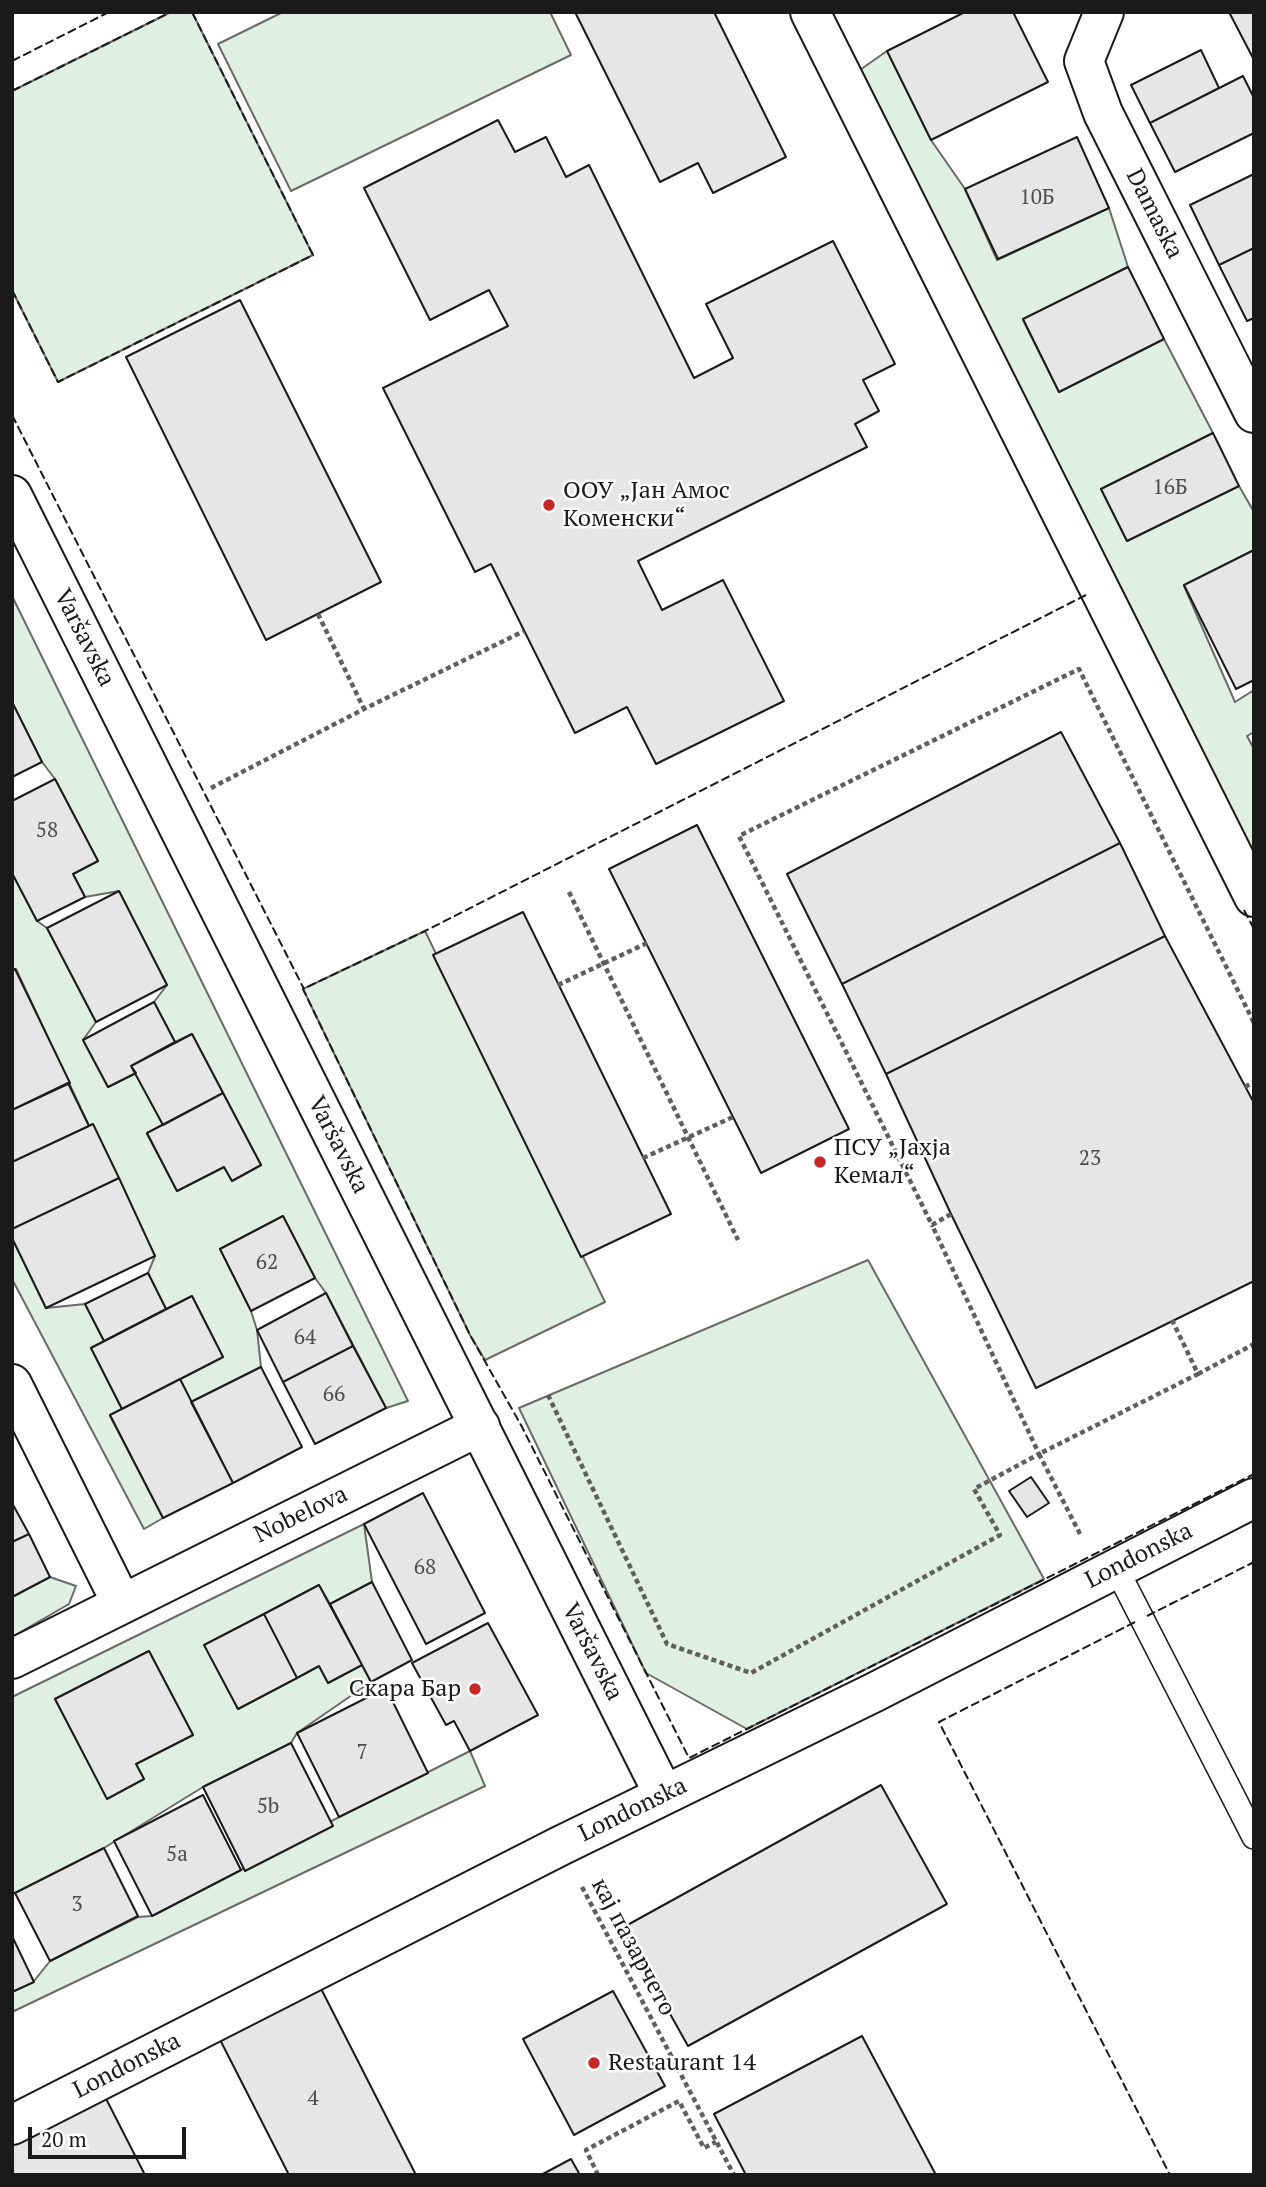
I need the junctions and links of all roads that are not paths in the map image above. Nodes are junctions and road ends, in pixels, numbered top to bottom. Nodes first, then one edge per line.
1 (810, 12) edge
2 (1104, 12) edge
3 (1254, 413) edge
4 (12, 495) edge
5 (1254, 897) edge
6 (12, 1384) edge
7 (480, 1426) junction
8 (1254, 1498) edge
9 (1109, 1572) junction
10 (122, 1604) junction
11 (12, 1659) edge
12 (664, 1795) junction
13 (1254, 1837) edge
14 (12, 2125) edge

1 - 5 street
2 - 3 street, Damaska
4 - 7 street, Varšavska
6 - 10 street
7 - 10 street, Nobelova
7 - 12 street, Varšavska
8 - 9 street, Londonska
9 - 12 street, Londonska
9 - 13 lane
10 - 11 street, Nobelova
12 - 14 street, Londonska

